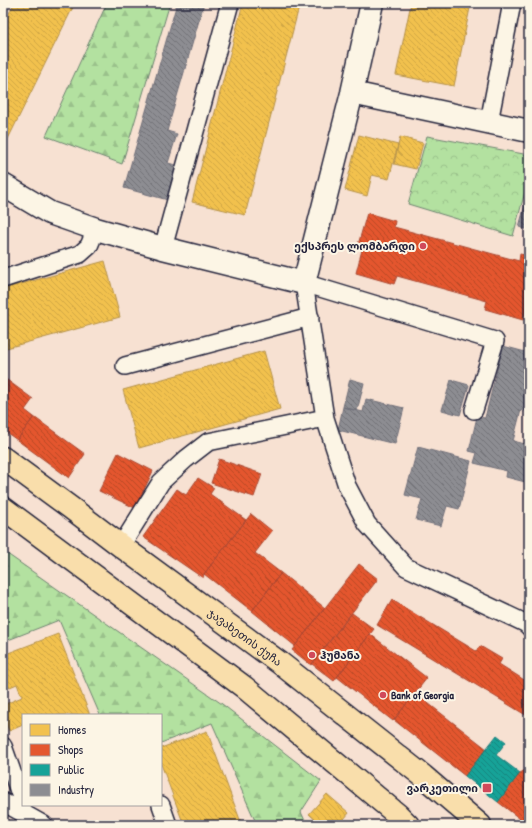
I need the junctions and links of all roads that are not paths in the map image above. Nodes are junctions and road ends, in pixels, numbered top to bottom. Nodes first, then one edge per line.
1 (230, 3) edge
2 (372, 3) edge
3 (512, 3) edge
4 (352, 92) junction
5 (489, 122) junction
6 (529, 131) edge
7 (3, 185) edge
8 (96, 229) junction
9 (163, 248) junction
10 (3, 279) edge
11 (304, 283) junction
12 (310, 317) junction
13 (125, 366) dead end
14 (474, 410) dead end
15 (325, 418) junction
16 (3, 458) edge
17 (3, 508) edge
18 (121, 546) junction
19 (528, 622) edge
20 (3, 746) edge
21 (161, 806) edge
22 (15, 807) edge
23 (402, 823) edge
24 (44, 825) edge
25 (168, 825) edge
26 (480, 825) edge

1 - 9 lane
2 - 4 street
3 - 5 lane
4 - 5 street
4 - 11 street
5 - 6 street
7 - 8 street
8 - 9 street
8 - 10 lane
9 - 11 street
11 - 12 lane
11 - 14 lane
12 - 13 lane
12 - 15 lane
15 - 18 lane
15 - 19 lane
16 - 18 main road, ჯავახეთის ქუჩა
17 - 23 main road
18 - 26 main road, ჯავახეთის ქუჩა
20 - 22 lane
21 - 25 lane
22 - 24 lane

